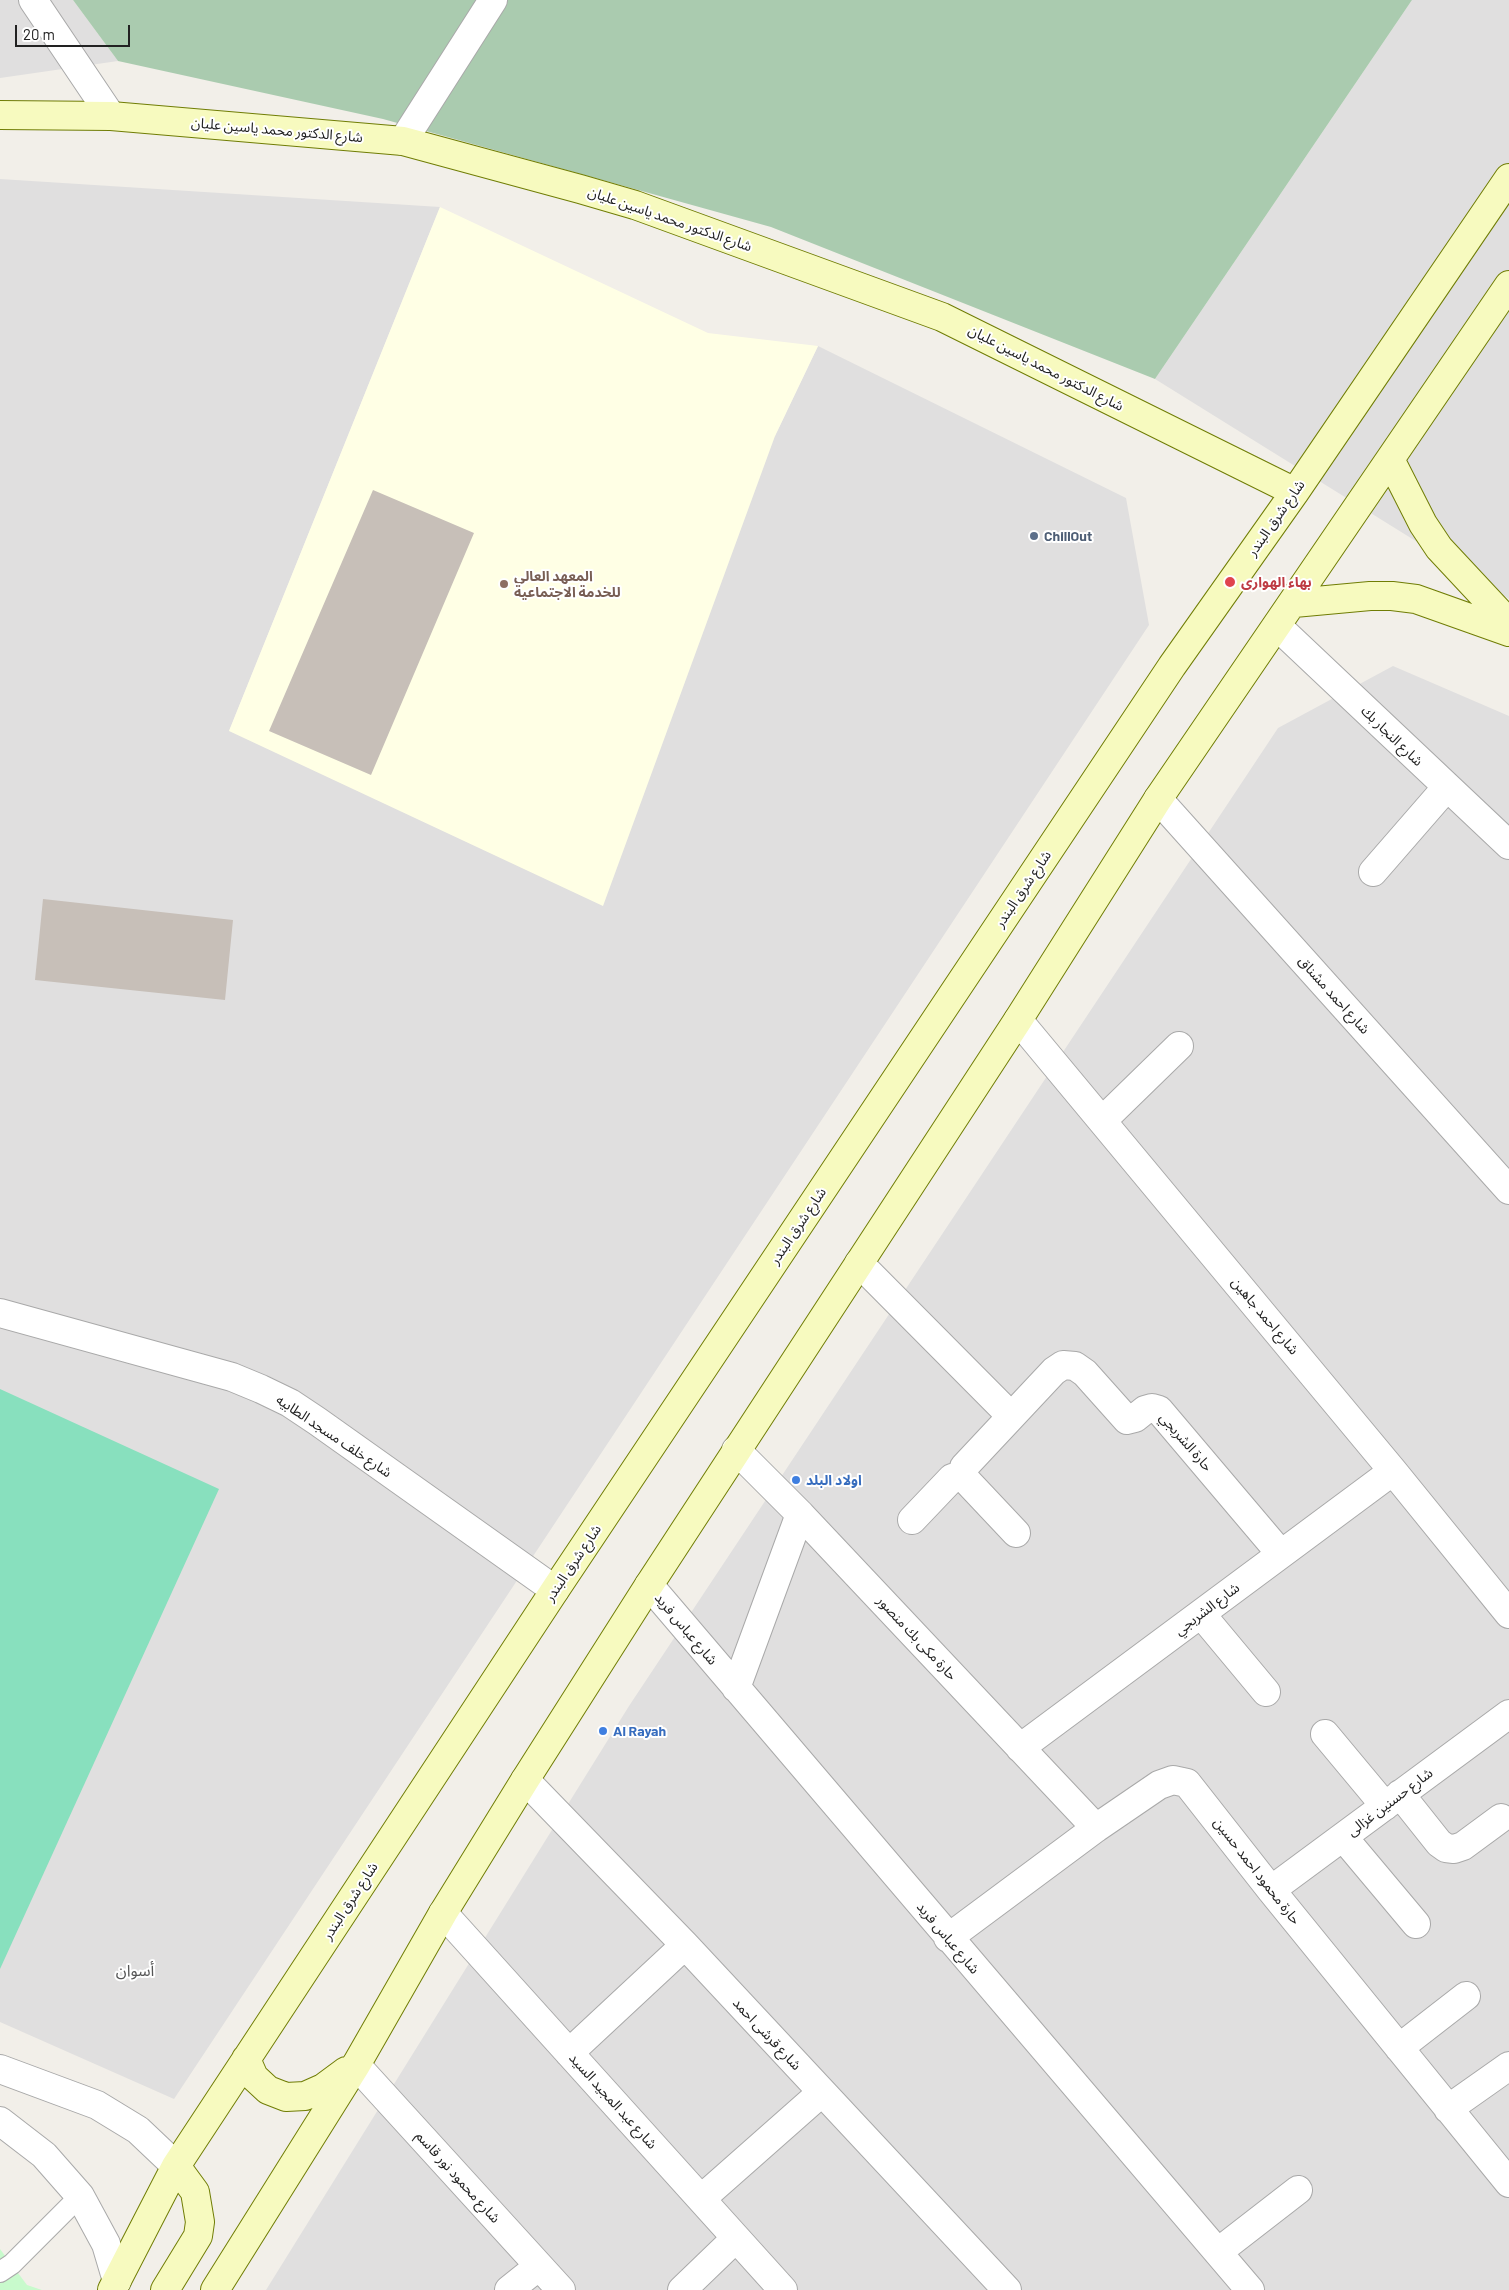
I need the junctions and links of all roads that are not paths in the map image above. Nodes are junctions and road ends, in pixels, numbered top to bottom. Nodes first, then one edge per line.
1 (33, 0) edge
2 (493, 0) edge
3 (0, 115) edge
4 (111, 116) junction
5 (403, 141) junction
6 (1509, 178) edge
7 (1509, 285) edge
8 (1391, 461) junction
9 (1295, 492) junction
10 (1294, 603) junction
11 (1509, 623) edge
12 (1277, 626) junction
13 (1509, 632) edge
14 (1446, 788) junction
15 (1158, 799) junction
16 (1509, 845) edge
17 (1373, 872) dead end
18 (1018, 1020) junction
19 (1179, 1046) dead end
20 (1103, 1120) junction
21 (1509, 1190) edge
22 (859, 1263) junction
23 (0, 1312) edge
24 (1011, 1416) junction
25 (736, 1450) junction
26 (1393, 1470) junction
27 (964, 1474) junction
28 (800, 1514) junction
29 (912, 1520) dead end
30 (1016, 1533) dead end
31 (1281, 1554) junction
32 (649, 1585) junction
33 (555, 1590) junction
34 (1202, 1614) junction
35 (1509, 1614) edge
36 (736, 1688) junction
37 (1266, 1692) dead end
38 (1509, 1714) edge
39 (1325, 1734) dead end
40 (1020, 1748) junction
41 (525, 1780) junction
42 (1393, 1800) junction
43 (1501, 1818) dead end
44 (1096, 1828) junction
45 (1343, 1837) junction
46 (1271, 1890) junction
47 (443, 1913) junction
48 (1416, 1924) dead end
49 (948, 1938) junction
50 (685, 1945) junction
51 (1466, 1996) dead end
52 (1399, 2048) junction
53 (569, 2053) junction
54 (246, 2059) junction
55 (356, 2064) junction
56 (1509, 2066) edge
57 (0, 2069) edge
58 (821, 2092) junction
59 (1448, 2109) junction
60 (0, 2121) edge
61 (176, 2166) junction
62 (1509, 2183) edge
63 (1298, 2190) dead end
64 (80, 2196) junction
65 (701, 2199) junction
66 (736, 2238) junction
67 (1218, 2252) junction
68 (539, 2266) junction
69 (0, 2272) edge
70 (115, 2285) edge
71 (165, 2290) edge
72 (214, 2290) edge
73 (510, 2290) edge
74 (561, 2290) edge
75 (682, 2290) edge
76 (783, 2290) edge
77 (1007, 2290) edge
78 (1250, 2290) edge

1 - 4 street
2 - 5 street
3 - 4 main road, شارع الدكتور محمد ياسين عليان
4 - 5 main road, شارع الدكتور محمد ياسين عليان
5 - 9 main road, شارع الدكتور محمد ياسين عليان
6 - 9 main road, شارع شرق البندر
7 - 8 main road
8 - 10 main road
8 - 11 main road
9 - 33 main road, شارع شرق البندر
10 - 12 main road
10 - 13 main road
12 - 14 street, شارع النجار بك
12 - 15 main road
14 - 16 street, شارع النجار بك
14 - 17 street
15 - 18 main road
15 - 21 street, شارع احمد مشناق
18 - 20 street, شارع احمد جاهين
18 - 22 main road
19 - 20 street
20 - 26 street, شارع احمد جاهين
22 - 24 street
22 - 25 main road
23 - 33 street, شارع خلف مسجد الطابيه
24 - 27 street, حارة الشربجي
24 - 31 street, حارة الشربجي
25 - 28 street, حارة مكى بك منصور
25 - 32 main road
26 - 31 street, شارع الشربجي
26 - 35 street, شارع احمد جاهين
27 - 29 street
27 - 30 street
28 - 36 street
28 - 40 street, حارة مكى بك منصور
31 - 34 street, شارع الشربجي
32 - 36 street, شارع عباس فريد
32 - 41 main road
33 - 54 main road, شارع شرق البندر
34 - 37 street
34 - 40 street, شارع الشربجي
36 - 49 street, شارع عباس فريد
38 - 42 street, شارع حسنين غزالى
39 - 42 street
40 - 44 street, حارة مكى بك منصور
41 - 47 main road
41 - 50 street, شارع قرشى احمد
42 - 43 street
42 - 45 street, شارع حسنين غزالى
44 - 46 street, حارة محمود احمد حسين
44 - 49 street, حارة محمود احمد حسين
45 - 46 street, شارع حسنين غزالى
45 - 48 street
46 - 52 street, حارة محمود احمد حسين
47 - 53 street, شارع عبد المجيد السيد
47 - 55 main road
49 - 67 street, شارع عباس فريد
50 - 53 street
50 - 58 street, شارع قرشى احمد
51 - 52 street
52 - 59 street, حارة محمود احمد حسين
53 - 65 street, شارع عبد المجيد السيد
54 - 55 main road
54 - 61 main road, شارع شرق البندر
55 - 68 street, شارع محمود نور قاسم
55 - 72 main road
56 - 59 street
57 - 61 street
58 - 65 street
58 - 77 street, شارع قرشى احمد
59 - 62 street, حارة محمود احمد حسين
60 - 64 street
61 - 70 main road, شارع شرق البندر
61 - 71 main road
63 - 67 street
64 - 69 lane
64 - 70 street
65 - 66 street, شارع عبد المجيد السيد
66 - 75 street
66 - 76 street, شارع عبد المجيد السيد
67 - 78 street, شارع عباس فريد
68 - 73 street
68 - 74 street, شارع محمود نور قاسم

